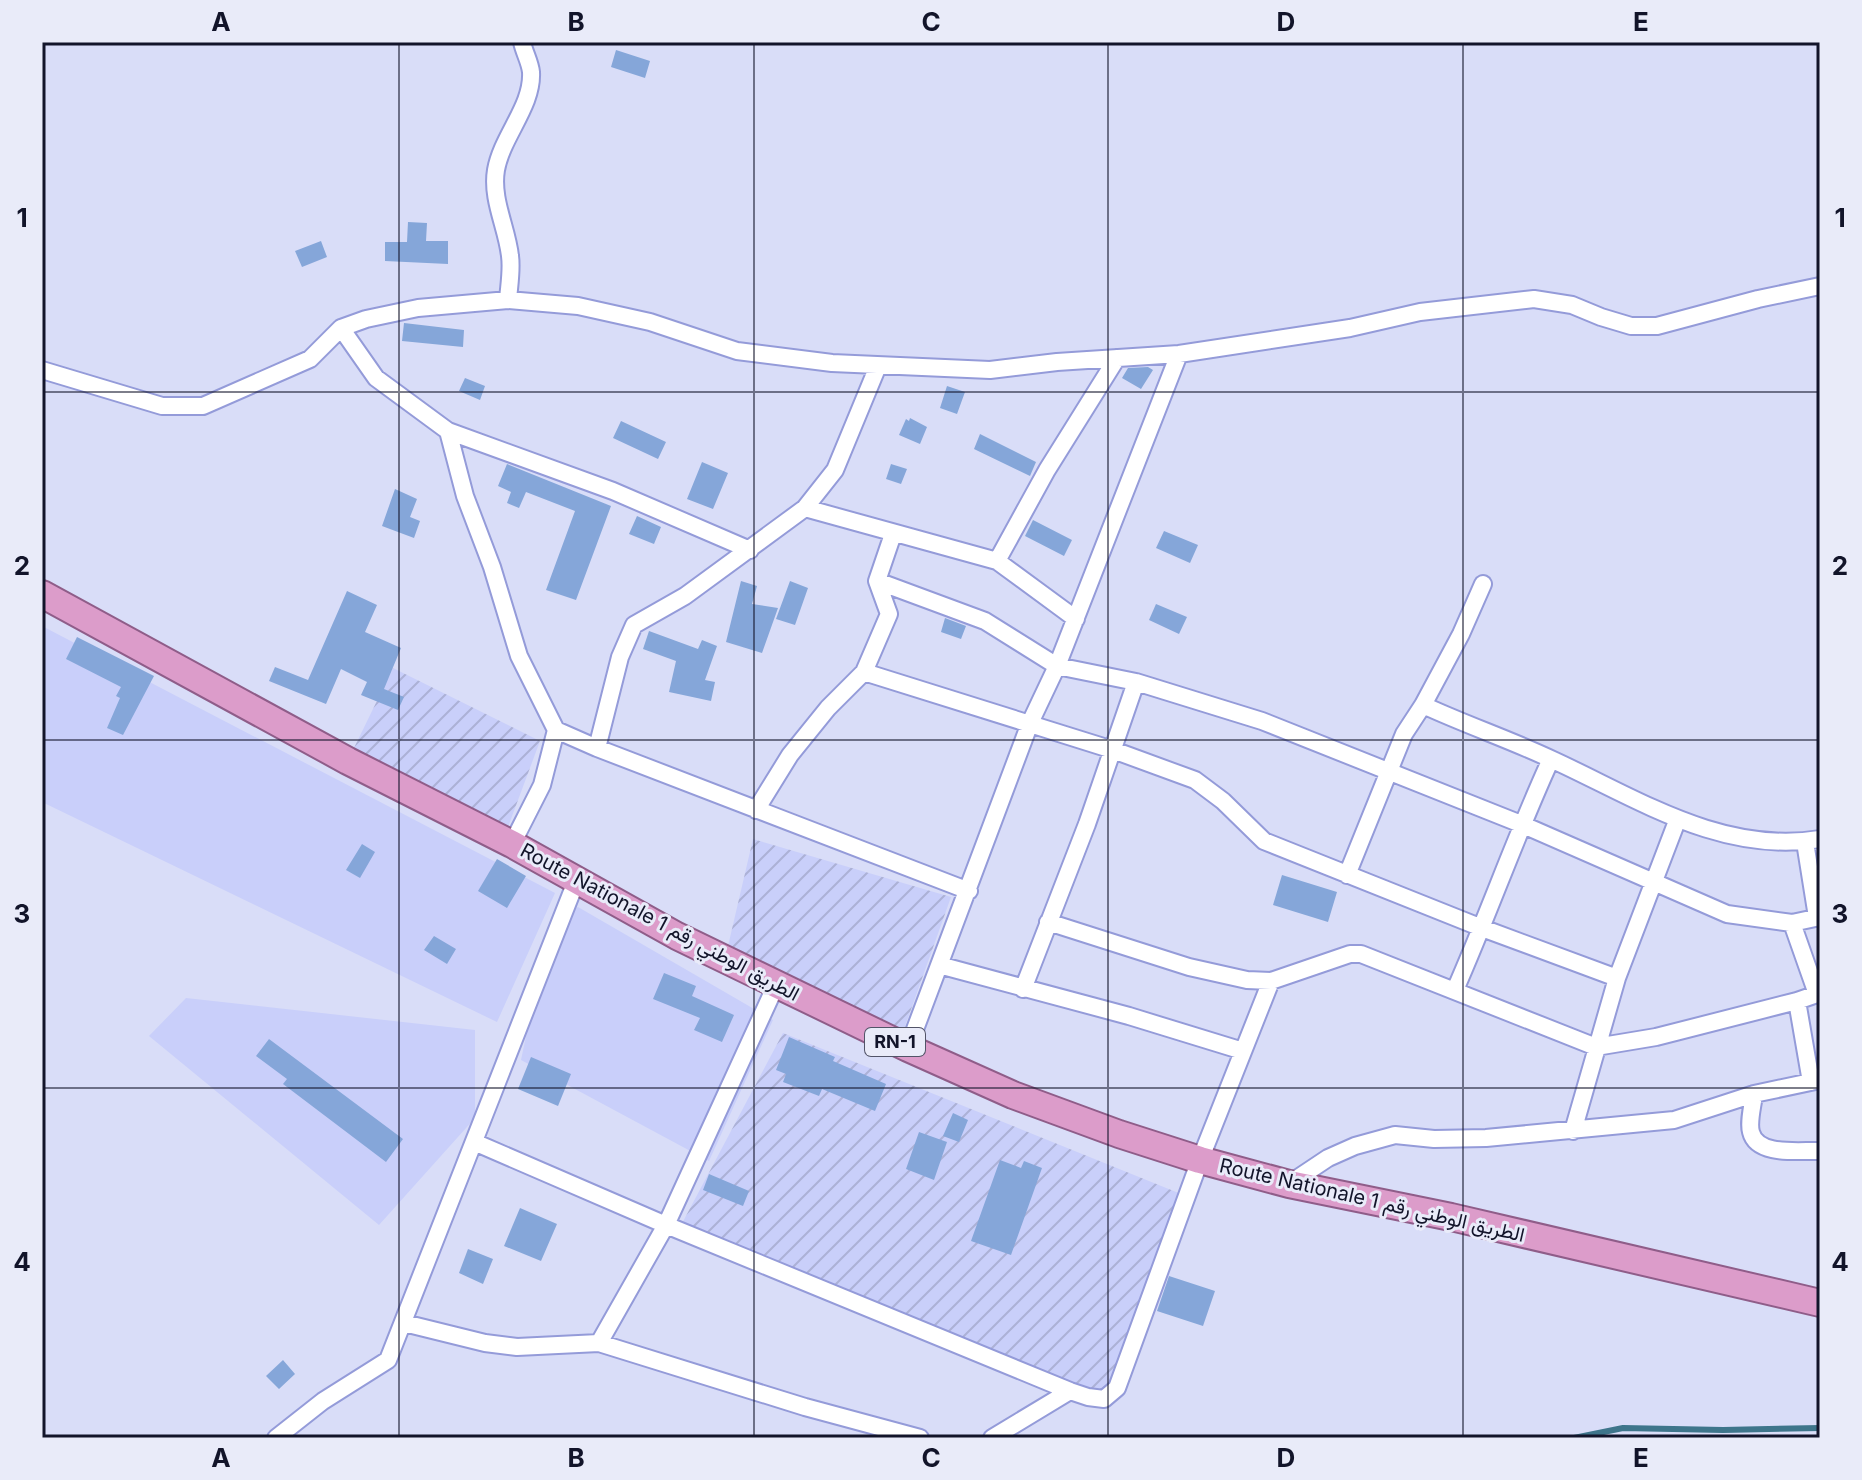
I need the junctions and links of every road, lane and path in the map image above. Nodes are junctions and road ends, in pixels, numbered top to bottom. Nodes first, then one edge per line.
1 (522, 42) edge
2 (1820, 286) edge
3 (508, 300) junction
4 (341, 328) junction
5 (1179, 354) junction
6 (1117, 358) junction
7 (878, 366) junction
8 (42, 370) edge
9 (448, 431) junction
10 (805, 508) junction
11 (893, 534) junction
12 (750, 550) junction
13 (997, 561) junction
14 (877, 581) junction
15 (1483, 584) dead end
16 (42, 594) edge
17 (1076, 619) junction
18 (1057, 666) junction
19 (864, 672) junction
20 (1136, 682) junction
21 (1423, 705) junction
22 (1030, 723) junction
23 (556, 730) junction
24 (597, 748) junction
25 (1113, 750) junction
26 (1551, 759) junction
27 (1387, 771) junction
28 (756, 810) junction
29 (1677, 821) junction
30 (1521, 824) junction
31 (1812, 840) edge
32 (512, 844) junction
33 (1347, 875) junction
34 (577, 879) junction
35 (1652, 882) junction
36 (969, 891) junction
37 (1818, 917) edge
38 (1048, 922) junction
39 (1792, 923) junction
40 (1482, 928) junction
41 (939, 965) junction
42 (1617, 978) junction
43 (1271, 981) junction
44 (776, 985) junction
45 (1023, 989) junction
46 (1455, 990) junction
47 (1818, 994) edge
48 (1797, 1001) junction
49 (1596, 1047) junction
50 (908, 1048) junction
51 (1243, 1051) junction
52 (1816, 1081) edge
53 (1754, 1094) junction
54 (1573, 1131) junction
55 (474, 1142) junction
56 (1820, 1151) edge
57 (1200, 1160) junction
58 (1289, 1184) junction
59 (666, 1225) junction
60 (1820, 1303) edge
61 (404, 1323) junction
62 (599, 1343) junction
63 (1070, 1391) junction
64 (276, 1438) edge
65 (920, 1438) edge
66 (992, 1438) edge

1 - 3 street
2 - 5 street
3 - 4 street
3 - 7 street
4 - 8 street
4 - 9 street
5 - 6 street
5 - 17 street
6 - 7 street
6 - 13 street
7 - 10 street
9 - 12 street
9 - 23 street
10 - 11 street
10 - 12 street
11 - 13 street
11 - 14 street
12 - 24 street
13 - 17 street
14 - 18 street
14 - 19 street
15 - 21 street
16 - 32 highway, Route Nationale الطريق الوطني رقم 1 / RN-1
17 - 18 street
18 - 20 street
18 - 22 street
19 - 22 street
19 - 28 street
20 - 25 street
20 - 27 street
21 - 26 street
21 - 27 street
22 - 25 street
22 - 36 street
23 - 24 street
23 - 32 street
24 - 28 street
25 - 33 street
25 - 38 street
26 - 29 street
26 - 30 street
27 - 30 street
27 - 33 street
28 - 36 street
29 - 31 street
29 - 35 street
30 - 35 street
30 - 40 street
31 - 37 street
32 - 34 highway, Route Nationale الطريق الوطني رقم 1 / RN-1
33 - 40 street
34 - 44 highway, Route Nationale الطريق الوطني رقم 1 / RN-1
34 - 55 street
35 - 39 street
35 - 42 street
36 - 41 street
37 - 39 street
38 - 43 street
38 - 45 street
39 - 47 street
40 - 42 street
40 - 46 street
41 - 45 street
41 - 50 street
42 - 49 street
43 - 46 street
43 - 51 street
44 - 50 highway, Route Nationale الطريق الوطني رقم 1 / RN-1
44 - 59 street
45 - 51 street
46 - 49 street
47 - 48 street
48 - 49 street
48 - 52 street
49 - 54 street
50 - 57 highway, Route Nationale الطريق الوطني رقم 1 / RN-1
51 - 57 street
52 - 53 street
53 - 54 street
53 - 56 street
54 - 58 street
55 - 59 street
55 - 61 street
57 - 58 highway, Route Nationale الطريق الوطني رقم 1 / RN-1
57 - 63 street
58 - 60 highway, Route Nationale الطريق الوطني رقم 1 / RN-1
59 - 62 street
59 - 63 street
61 - 62 street
61 - 64 street
62 - 65 street
63 - 66 street

